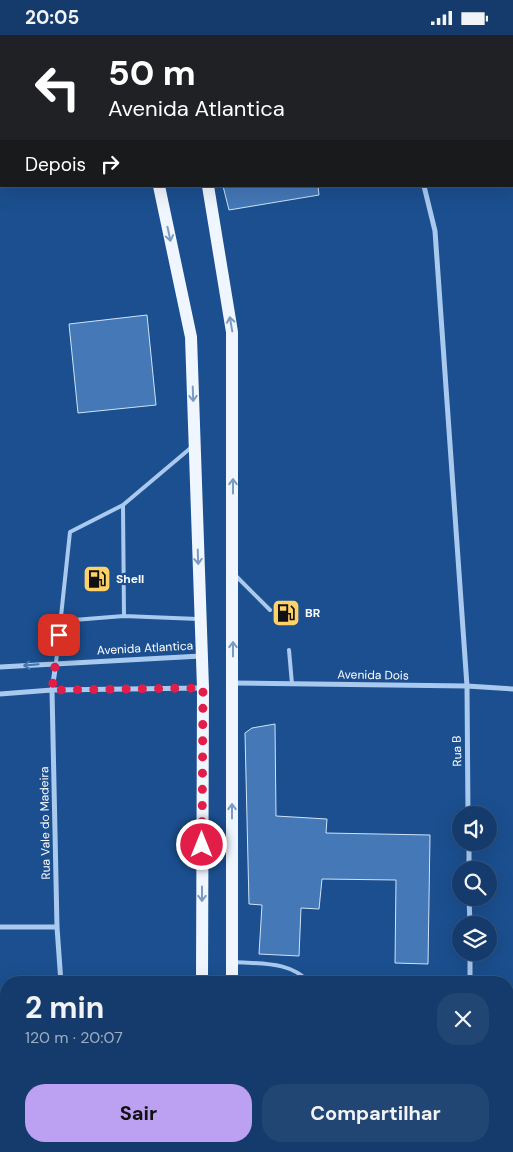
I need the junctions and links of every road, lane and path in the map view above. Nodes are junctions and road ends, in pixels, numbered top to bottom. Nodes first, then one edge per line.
1 (159, 187) edge
2 (208, 187) edge
3 (424, 187) edge
4 (194, 445) junction
5 (123, 505) junction
6 (232, 572) junction
7 (270, 610) dead end
8 (124, 616) junction
9 (201, 619) junction
10 (60, 621) junction
11 (289, 650) dead end
12 (202, 656) junction
13 (56, 663) junction
14 (0, 667) edge
15 (232, 683) junction
16 (292, 684) junction
17 (467, 686) junction
18 (203, 688) junction
19 (513, 689) edge
20 (52, 690) junction
21 (0, 694) edge
22 (468, 806) edge
23 (0, 927) edge
24 (57, 927) junction
25 (470, 961) edge
26 (232, 962) junction
27 (60, 976) edge
28 (202, 976) edge
29 (232, 976) edge
30 (304, 976) edge
31 (470, 976) edge

1 -> 4 main road
6 -> 2 main road
3 - 17 street, Rua B
4 - 5 lane
4 -> 9 main road
5 - 8 lane
5 - 10 lane
6 - 7 lane
15 -> 6 main road
8 - 9 lane
8 - 10 lane
9 - 12 main road
10 - 13 lane
11 - 16 lane
12 - 13 street, Avenida Atlantica
12 - 18 main road
13 -> 14 street, Avenida Atlantica
13 - 20 street, Rua Vale do Madeira
15 - 16 street, Avenida Dois
26 -> 15 main road
16 - 17 street, Avenida Dois
17 - 19 street, Avenida Dois
17 - 22 street, Rua B
18 - 20 street
18 -> 28 main road
20 - 21 street
20 - 24 street, Rua Vale do Madeira
23 - 24 street
24 - 27 street, Rua Vale do Madeira
25 - 31 street
26 - 29 main road
26 - 30 lane

